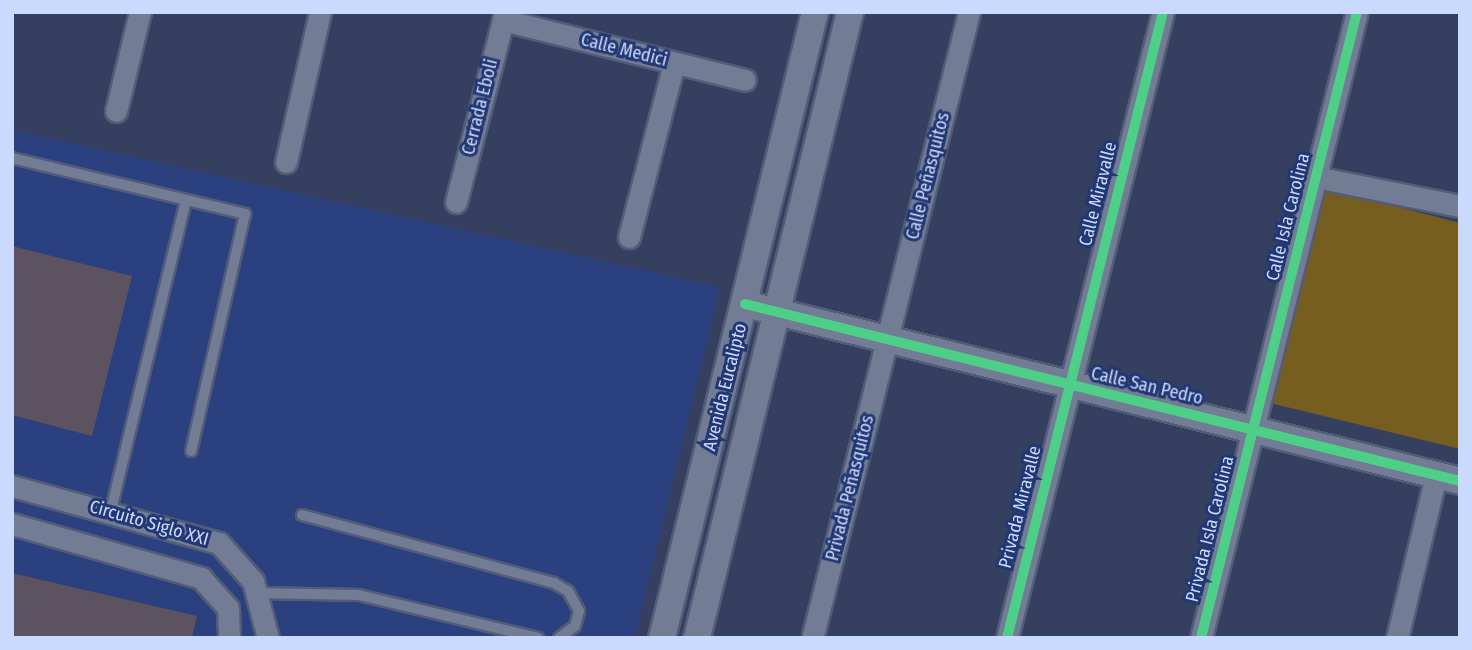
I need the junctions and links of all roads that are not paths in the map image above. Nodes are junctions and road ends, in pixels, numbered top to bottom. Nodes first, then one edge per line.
1 (140, 12) edge
2 (320, 12) edge
3 (815, 12) edge
4 (850, 12) edge
5 (970, 12) edge
6 (1163, 12) edge
7 (1357, 12) edge
8 (504, 16) edge
9 (674, 62) junction
10 (745, 80) dead end
11 (116, 111) dead end
12 (12, 158) edge
13 (286, 162) dead end
14 (1316, 177) junction
15 (186, 200) junction
16 (456, 202) dead end
17 (1460, 206) edge
18 (629, 237) dead end
19 (745, 304) junction
20 (775, 312) junction
21 (887, 341) junction
22 (1068, 385) junction
23 (1253, 429) junction
24 (191, 451) dead end
25 (1448, 478) edge
26 (12, 486) edge
27 (111, 510) junction
28 (302, 515) dead end
29 (12, 524) edge
30 (258, 593) junction
31 (813, 635) dead end
32 (229, 638) edge
33 (268, 638) edge
34 (538, 638) edge
35 (559, 638) edge
36 (662, 638) edge
37 (697, 638) edge
38 (1007, 638) edge
39 (1201, 638) edge
40 (1396, 638) edge

1 - 11 street
2 - 13 street
3 - 19 street, Avenida Eucalipto
4 - 20 street, Avenida Eucalipto
5 - 21 street, Calle Peñasquitos
6 - 22 street, Calle Miravalle
7 - 14 street, Calle Isla Carolina
8 - 9 street, Calle Medici
8 - 16 street, Cerrada Eboli
9 - 10 street, Calle Medici
9 - 18 street
12 - 15 lane
14 - 17 street
14 - 23 street, Calle Isla Carolina
15 - 24 lane
15 - 27 lane
19 - 20 street, Calle San Pedro
19 - 36 street, Avenida Eucalipto
20 - 21 street, Calle San Pedro
20 - 37 street, Avenida Eucalipto
21 - 22 street, Calle San Pedro
21 - 31 street, Privada Peñasquitos
22 - 23 street, Calle San Pedro
22 - 38 street, Privada Miravalle
23 - 25 street, Calle San Pedro
23 - 39 street, Privada Isla Carolina
25 - 40 street
26 - 27 street, Circuito Siglo XXI
27 - 30 street, Circuito Siglo XXI
28 - 35 lane
29 - 32 street, Circuito Siglo XXI
30 - 33 street, Circuito Siglo XXI
30 - 34 lane

